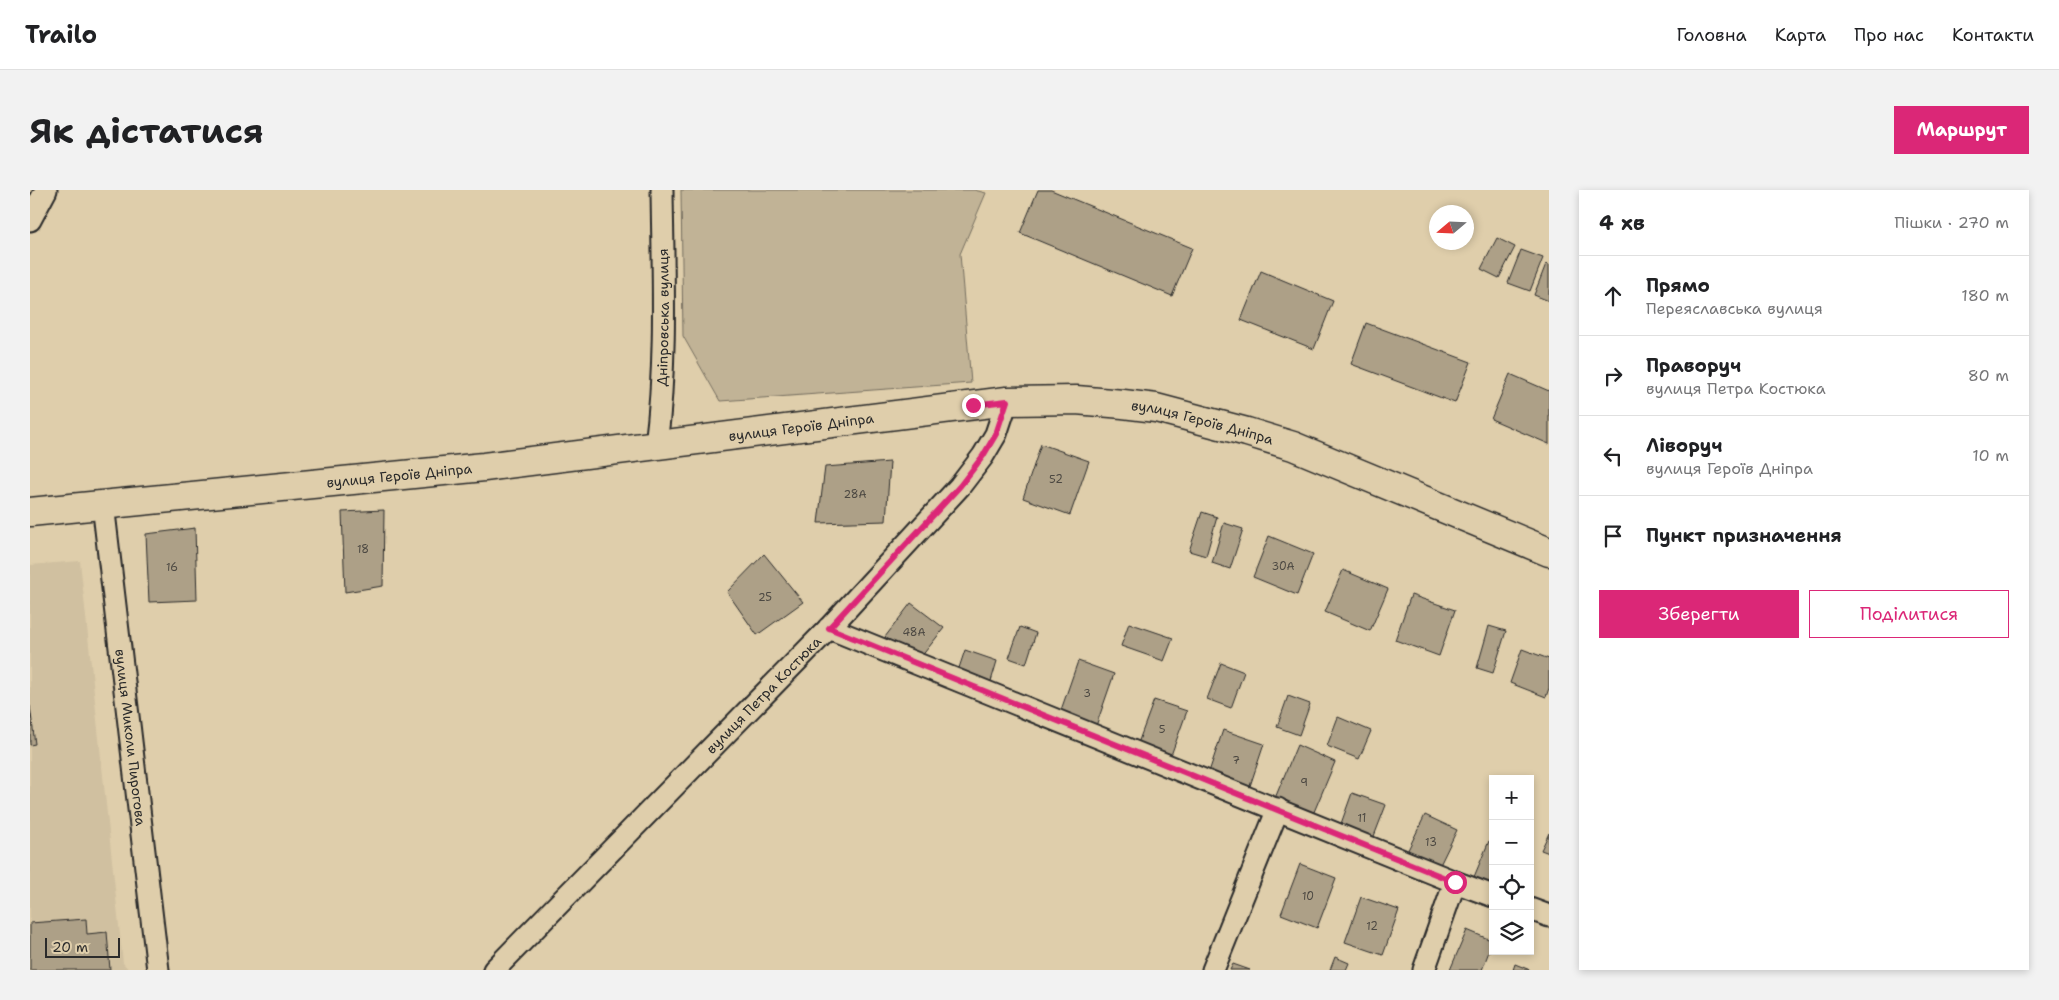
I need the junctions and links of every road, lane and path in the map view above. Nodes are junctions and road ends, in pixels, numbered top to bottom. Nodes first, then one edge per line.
1 (46, 190) edge
2 (662, 190) edge
3 (30, 220) edge
4 (1007, 401) junction
5 (656, 445) junction
6 (103, 504) junction
7 (30, 512) edge
8 (1549, 552) edge
9 (829, 628) junction
10 (1278, 809) junction
11 (1455, 882) junction
12 (1489, 895) edge
13 (1534, 911) edge
14 (1549, 916) edge
15 (158, 970) edge
16 (494, 970) edge
17 (1214, 970) edge
18 (1424, 970) edge

1 - 3 street
2 - 5 street, Дніпровська вулиця
4 - 5 main road, вулиця Героїв Дніпра
4 - 8 main road, вулиця Героїв Дніпра
4 - 9 street, вулиця Петра Костюка
5 - 6 main road, вулиця Героїв Дніпра
6 - 7 main road, вулиця Героїв Дніпра
6 - 15 street, вулиця Миколи Пирогова
9 - 10 street
9 - 16 street, вулиця Петра Костюка
10 - 11 street
10 - 17 street
11 - 12 street
11 - 18 street
13 - 14 street

